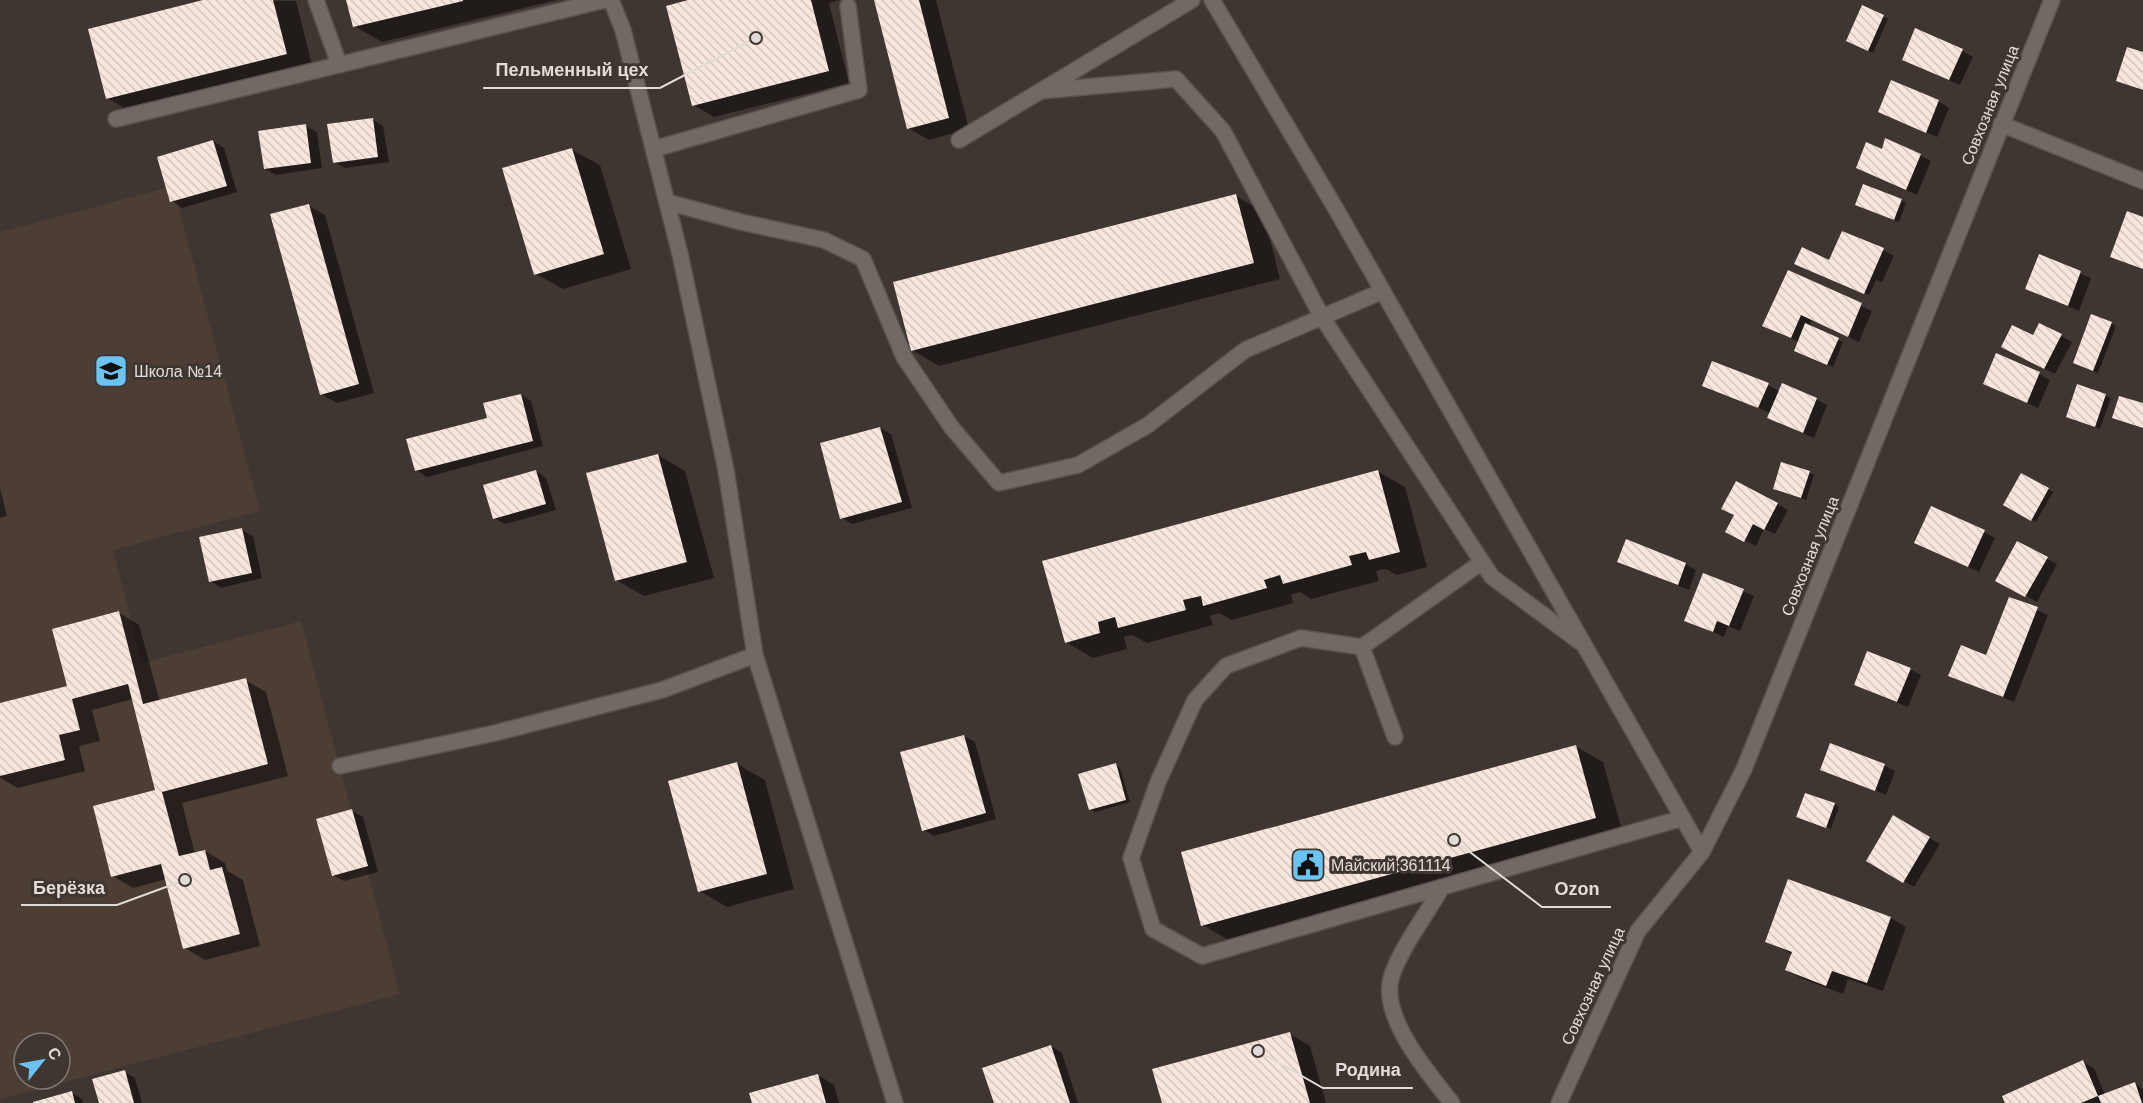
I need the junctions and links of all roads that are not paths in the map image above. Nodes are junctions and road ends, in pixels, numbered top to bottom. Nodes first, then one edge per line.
1 (316, 0) edge
2 (605, 0) edge
3 (611, 0) edge
4 (1192, 0) edge
5 (1212, 0) edge
6 (2052, 0) edge
7 (848, 6) dead end
8 (339, 64) junction
9 (1040, 91) junction
10 (116, 119) dead end
11 (2001, 124) junction
12 (959, 140) dead end
13 (654, 149) junction
14 (2143, 182) edge
15 (667, 202) junction
16 (1383, 291) junction
17 (1322, 317) junction
18 (1482, 562) junction
19 (1585, 646) junction
20 (1362, 647) junction
21 (755, 655) junction
22 (1395, 737) dead end
23 (340, 766) dead end
24 (1683, 818) junction
25 (1702, 852) junction
26 (1442, 888) junction
27 (895, 1103) edge
28 (1452, 1103) edge
29 (1558, 1103) edge

1 - 8 street
2 - 8 street
3 - 13 street
4 - 9 street
5 - 16 street
6 - 11 street, Совхозная улица
7 - 13 street
8 - 10 street
9 - 12 street
9 - 17 street
11 - 14 street
11 - 25 street, Совхозная улица
13 - 15 street
15 - 17 street
15 - 21 street
16 - 17 street
16 - 19 street
17 - 18 street
18 - 19 street
18 - 20 street
19 - 24 street
20 - 22 street
20 - 26 street
21 - 23 street
21 - 27 street
24 - 25 street
24 - 26 street
25 - 29 street, Совхозная улица
26 - 28 street

